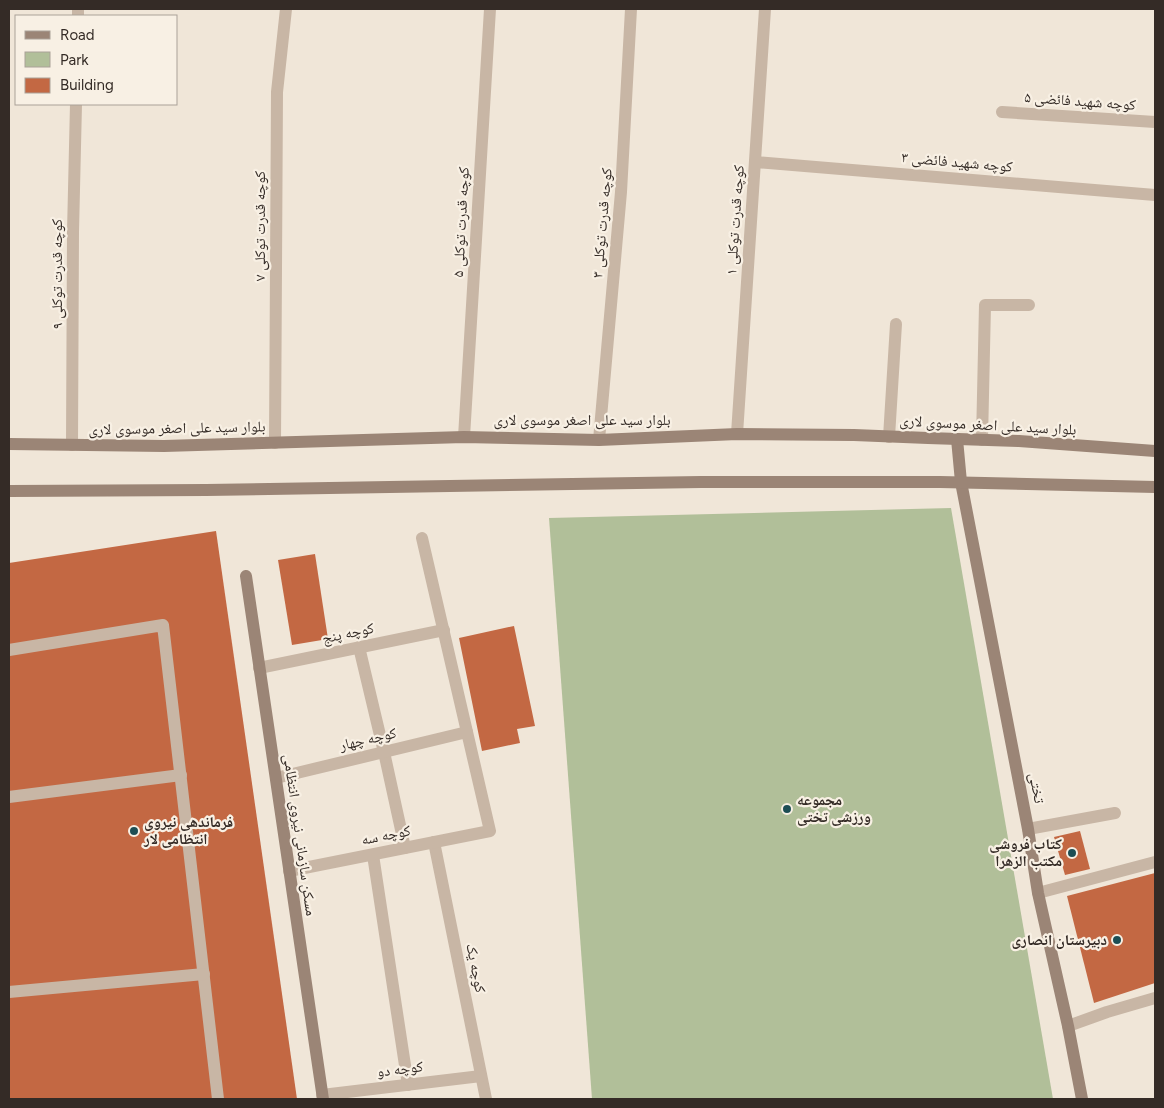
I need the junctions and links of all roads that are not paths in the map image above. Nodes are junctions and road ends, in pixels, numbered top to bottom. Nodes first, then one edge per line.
1 (286, 9) edge
2 (490, 9) edge
3 (631, 9) edge
4 (765, 9) edge
5 (76, 105) edge
6 (1002, 112) dead end
7 (1155, 122) edge
8 (755, 162) junction
9 (1155, 195) edge
10 (1030, 305) dead end
11 (896, 324) dead end
12 (737, 434) junction
13 (464, 437) junction
14 (890, 437) junction
15 (957, 439) junction
16 (599, 440) junction
17 (982, 440) junction
18 (275, 443) junction
19 (9, 444) edge
20 (72, 445) junction
21 (1155, 451) edge
22 (961, 482) junction
23 (1155, 487) edge
24 (9, 491) edge
25 (422, 538) dead end
26 (246, 576) dead end
27 (444, 630) junction
28 (359, 647) junction
29 (9, 650) edge
30 (259, 668) junction
31 (467, 732) junction
32 (384, 752) junction
33 (181, 775) junction
34 (276, 778) junction
35 (9, 797) edge
36 (1115, 812) dead end
37 (1028, 829) junction
38 (434, 842) junction
39 (405, 848) junction
40 (373, 855) junction
41 (1155, 862) edge
42 (289, 871) junction
43 (1038, 893) junction
44 (204, 974) junction
45 (9, 992) edge
46 (1155, 998) edge
47 (1068, 1026) junction
48 (481, 1076) junction
49 (408, 1085) junction
50 (323, 1097) edge
51 (218, 1099) edge
52 (486, 1099) edge
53 (1082, 1099) edge

1 - 18 street, کوچه قدرت توکلی ۷
2 - 13 street, کوچه قدرت توکلی ۵
3 - 16 street, کوچه قدرت توکلی ۳
4 - 8 street, کوچه قدرت توکلی ۱
5 - 20 street, کوچه قدرت توکلی ۹
6 - 7 street, کوچه شهید فائضی ۵
8 - 9 street, کوچه شهید فائضی ۳
8 - 12 street, کوچه قدرت توکلی ۱
10 - 17 street
11 - 14 street
12 - 14 main road, بلوار سید علی اصغر موسوی لاری
12 - 16 main road, بلوار سید علی اصغر موسوی لاری
13 - 16 main road, بلوار سید علی اصغر موسوی لاری
13 - 18 main road, بلوار سید علی اصغر موسوی لاری
14 - 15 main road, بلوار سید علی اصغر موسوی لاری
15 - 17 main road, بلوار سید علی اصغر موسوی لاری
15 - 22 main road, تختی
17 - 21 main road, بلوار سید علی اصغر موسوی لاری
18 - 20 main road, بلوار سید علی اصغر موسوی لاری
19 - 20 main road, بلوار سید علی اصغر موسوی لاری
22 - 23 main road
22 - 24 main road
22 - 37 main road, تختی
25 - 27 street
26 - 30 main road, مسکن سازمانی نیروی انتظامی
27 - 28 street, کوچه پنج
27 - 31 street
28 - 30 street, کوچه پنج
28 - 32 street
29 - 33 street
30 - 34 main road, مسکن سازمانی نیروی انتظامی
31 - 32 street, کوچه چهار
31 - 38 street, کوچه سه
32 - 34 street, کوچه چهار
32 - 39 street
33 - 35 street
33 - 44 street
34 - 42 main road, مسکن سازمانی نیروی انتظامی
36 - 37 street
37 - 43 main road, تختی
38 - 39 street, کوچه سه
38 - 48 street, کوچه یک
39 - 40 street, کوچه سه
40 - 42 street, کوچه سه
40 - 49 street
41 - 43 street
42 - 50 main road, مسکن سازمانی نیروی انتظامی
43 - 47 main road, تختی
44 - 45 street
44 - 51 street
46 - 47 street
47 - 53 main road, تختی
48 - 49 street, کوچه دو
48 - 52 street, کوچه یک
49 - 50 street, کوچه دو

